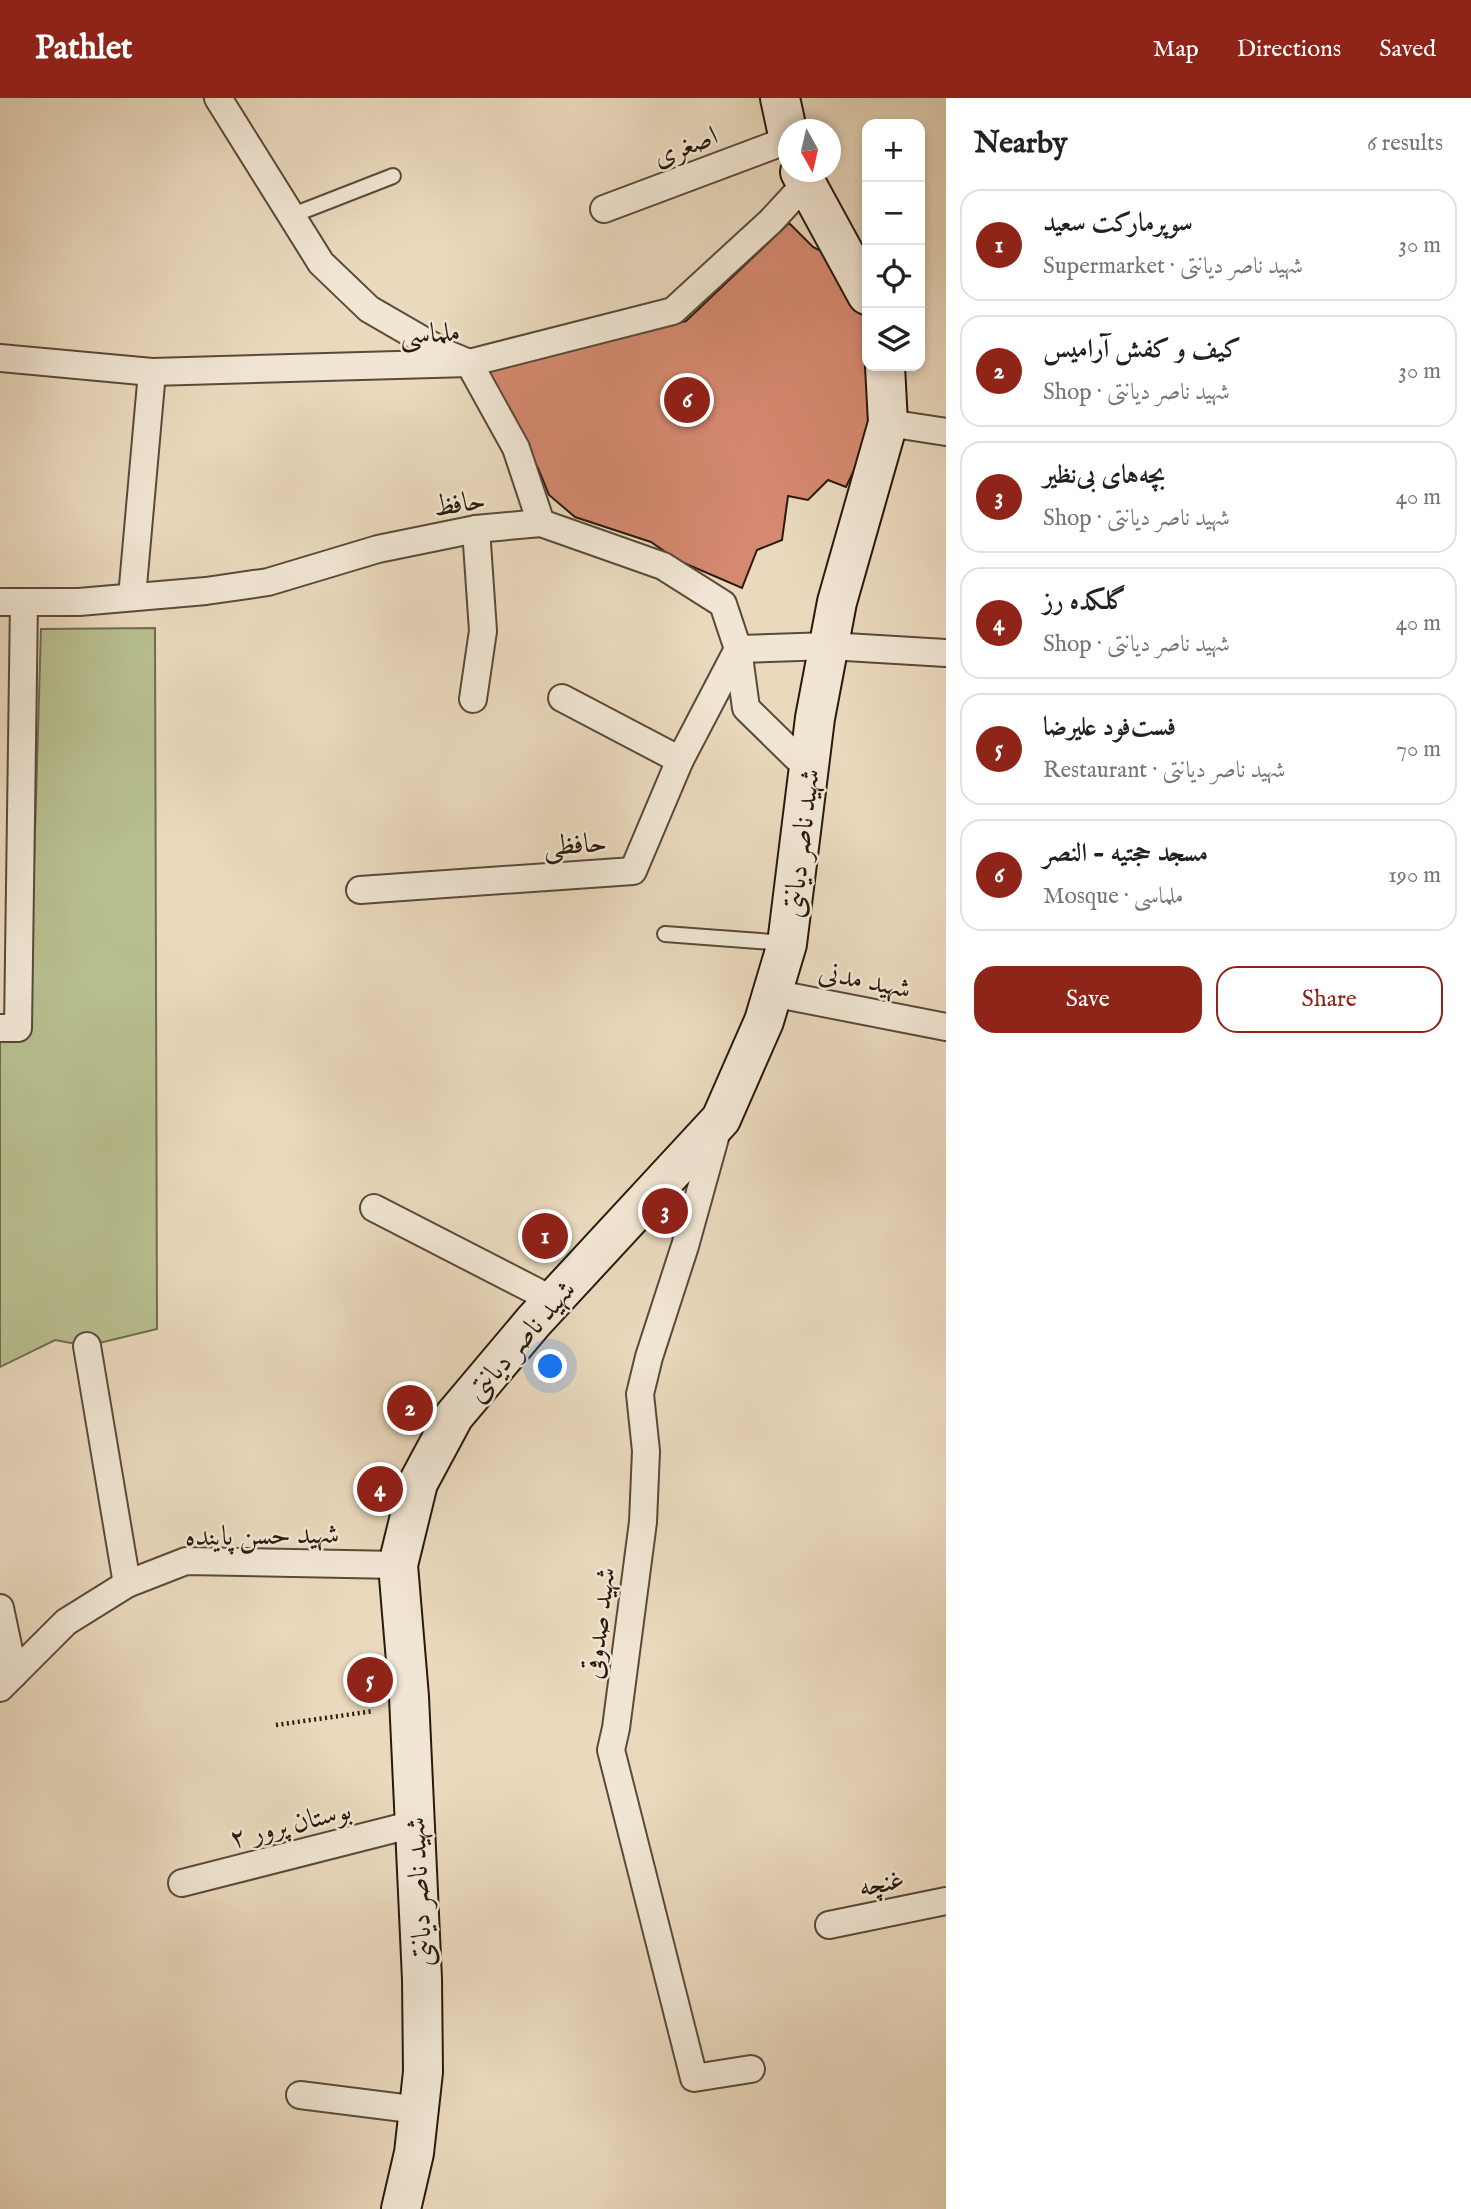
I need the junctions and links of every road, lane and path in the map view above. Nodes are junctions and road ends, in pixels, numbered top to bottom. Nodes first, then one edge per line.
1 (218, 98) edge
2 (780, 98) edge
3 (785, 119) edge
4 (778, 142) edge
5 (393, 176) dead end
6 (799, 182) edge
7 (806, 182) edge
8 (604, 209) dead end
9 (293, 215) junction
10 (862, 286) edge
11 (0, 358) edge
12 (469, 363) junction
13 (885, 371) edge
14 (152, 372) junction
15 (888, 423) junction
16 (946, 432) edge
17 (541, 523) junction
18 (476, 529) junction
19 (132, 597) junction
20 (12, 602) edge
21 (829, 646) junction
22 (738, 649) junction
23 (946, 653) edge
24 (562, 698) dead end
25 (472, 699) dead end
26 (680, 760) junction
27 (810, 766) junction
28 (360, 890) dead end
29 (665, 934) dead end
30 (787, 944) junction
31 (772, 993) junction
32 (946, 1027) edge
33 (9, 1028) edge
34 (720, 1119) junction
35 (374, 1208) dead end
36 (553, 1300) junction
37 (87, 1346) dead end
38 (398, 1565) junction
39 (127, 1584) junction
40 (0, 1608) edge
41 (7, 1681) edge
42 (410, 1705) junction
43 (276, 1725) dead end
44 (414, 1824) junction
45 (182, 1883) dead end
46 (946, 1901) edge
47 (829, 1925) dead end
48 (751, 2069) dead end
49 (300, 2095) dead end
50 (419, 2110) junction
51 (401, 2209) edge

1 - 9 street
2 - 3 main road
4 - 8 street, اصغری
5 - 9 lane
6 - 12 street, ملماسی
7 - 10 main road
9 - 12 street
11 - 14 street, ملماسی
12 - 14 street, ملماسی
12 - 17 street
13 - 15 main road, شهید ناصر دیانتی
14 - 19 street
15 - 16 street
15 - 21 main road, شهید ناصر دیانتی
17 - 18 street, حافظ
17 - 22 street, حافظ
18 - 19 street, حافظ
18 - 25 street
19 - 20 street, حافظ
20 - 33 street
21 - 22 street
21 - 23 street
21 - 27 main road, شهید ناصر دیانتی
22 - 26 street, حافظی
22 - 27 street, حافظ
24 - 26 street
26 - 28 street, حافظی
27 - 30 main road, شهید ناصر دیانتی
29 - 30 lane
30 - 31 main road, شهید ناصر دیانتی
31 - 32 street, شهید مدنی
31 - 34 main road, شهید ناصر دیانتی
34 - 36 main road, شهید ناصر دیانتی
34 - 48 street, شهید صدوقی
35 - 36 street
36 - 38 main road, شهید ناصر دیانتی
37 - 39 street
38 - 39 street, شهید حسن پاینده
38 - 42 main road, شهید ناصر دیانتی
39 - 41 street, شهید حسن پاینده
40 - 41 street
42 - 43 path
42 - 44 main road, شهید ناصر دیانتی
44 - 45 street, بوستان پرور ۲
44 - 50 main road, شهید ناصر دیانتی
46 - 47 street, غنچه
49 - 50 street
50 - 51 main road, شهید ناصر دیانتی

